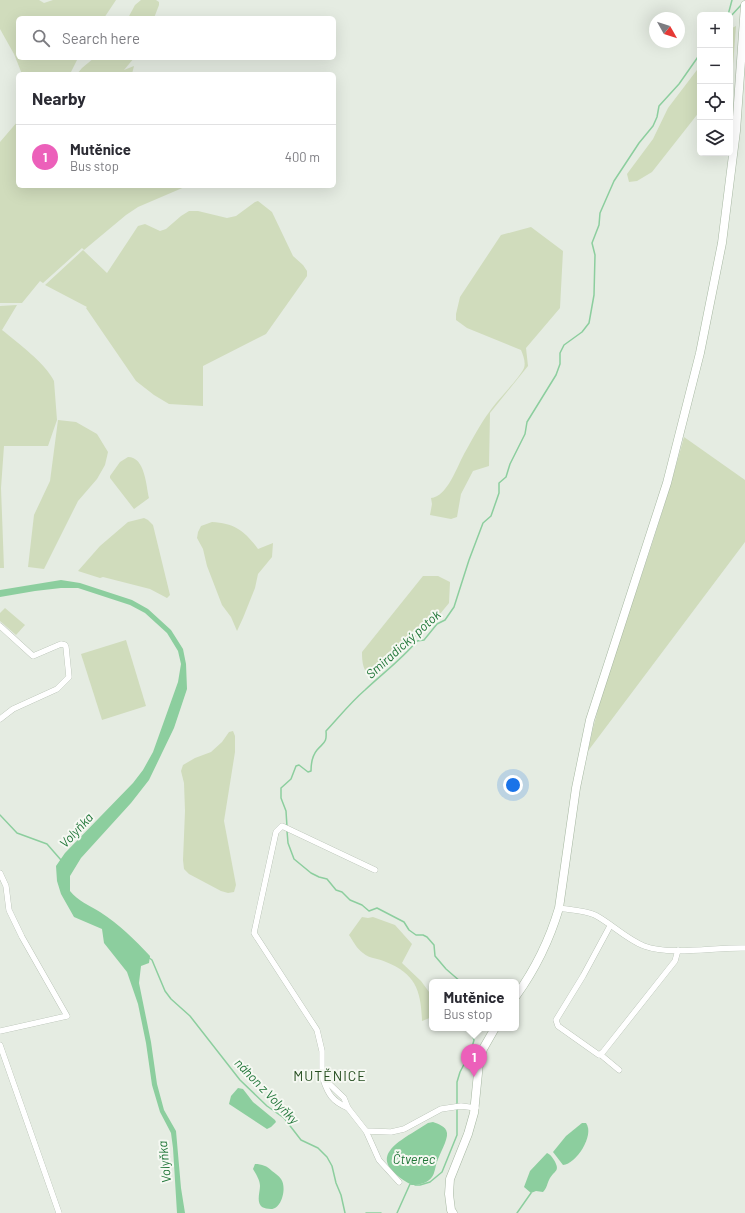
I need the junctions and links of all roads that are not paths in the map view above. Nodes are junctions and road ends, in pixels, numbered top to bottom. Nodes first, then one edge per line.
1 (745, 4) edge
2 (0, 626) edge
3 (0, 719) edge
4 (375, 870) dead end
5 (0, 873) edge
6 (559, 908) junction
7 (610, 926) junction
8 (745, 948) edge
9 (678, 950) junction
10 (519, 991) edge
11 (0, 1031) edge
12 (493, 1031) edge
13 (0, 1045) edge
14 (601, 1055) junction
15 (619, 1070) dead end
16 (476, 1108) junction
17 (366, 1131) junction
18 (399, 1182) dead end
19 (59, 1213) edge
20 (453, 1213) edge

1 - 6 street
2 - 3 street
4 - 17 street
5 - 11 street
6 - 7 street
6 - 10 street
7 - 9 street
7 - 14 street
8 - 9 street
9 - 14 street
12 - 16 street
13 - 19 street
14 - 15 street
16 - 17 street
16 - 20 street
17 - 18 street

